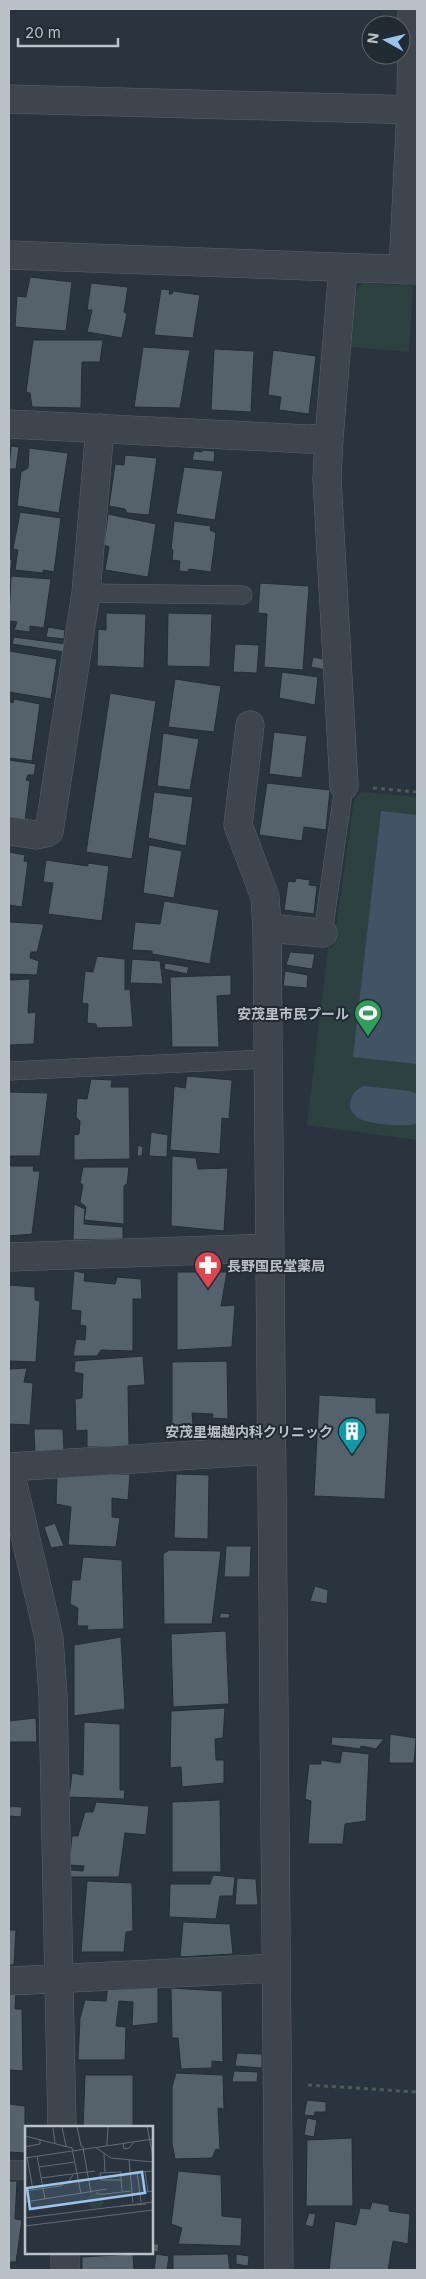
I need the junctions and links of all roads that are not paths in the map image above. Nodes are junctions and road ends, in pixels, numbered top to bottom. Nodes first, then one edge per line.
1 (412, 9) edge
2 (9, 99) edge
3 (414, 110) edge
4 (9, 255) edge
5 (343, 268) junction
6 (410, 270) edge
7 (9, 424) edge
8 (100, 428) junction
9 (329, 438) junction
10 (86, 593) junction
11 (243, 596) dead end
12 (250, 725) dead end
13 (344, 786) joint
14 (9, 831) edge
15 (267, 928) junction
16 (323, 932) joint
17 (267, 1059) junction
18 (9, 1071) edge
19 (268, 1248) junction
20 (9, 1257) edge
21 (271, 1450) junction
22 (9, 1467) edge
23 (276, 1968) junction
24 (59, 1980) junction
25 (9, 1981) edge
26 (62, 2126) edge
27 (9, 2170) edge
28 (25, 2170) edge
29 (65, 2254) edge
30 (65, 2270) edge
31 (279, 2270) edge

1 - 3 street
2 - 3 street
3 - 6 street
4 - 5 street
5 - 6 street
5 - 9 street
7 - 8 street
8 - 9 street
8 - 10 street
9 - 13 street
10 - 11 lane
10 - 14 street
12 - 15 street
13 - 16 lane
15 - 16 street
15 - 17 street
17 - 18 lane
17 - 19 street
19 - 20 street
19 - 21 street
21 - 22 street
21 - 23 street
22 - 24 street
23 - 24 street
23 - 31 street
24 - 25 street
24 - 26 street
27 - 28 lane
29 - 30 street

